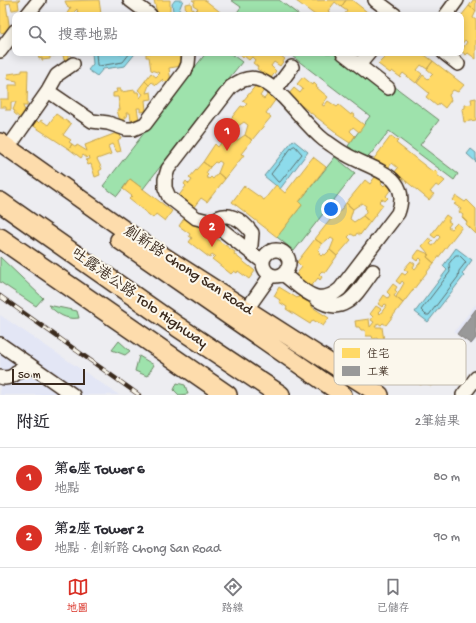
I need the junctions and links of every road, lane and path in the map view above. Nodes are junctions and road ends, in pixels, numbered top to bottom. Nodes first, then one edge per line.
1 (39, 0) edge
2 (130, 0) edge
3 (376, 0) edge
4 (457, 0) edge
5 (29, 12) edge
6 (146, 12) edge
7 (391, 12) edge
8 (448, 12) edge
9 (12, 35) edge
10 (0, 51) edge
11 (189, 56) edge
12 (347, 56) edge
13 (367, 56) edge
14 (448, 56) edge
15 (73, 64) dead end
16 (458, 64) dead end
17 (359, 66) junction
18 (292, 67) dead end
19 (388, 88) dead end
20 (275, 90) junction
21 (48, 91) junction
22 (3, 149) edge
23 (0, 202) edge
24 (212, 222) junction
25 (0, 238) edge
26 (248, 250) junction
27 (263, 262) junction
28 (373, 271) dead end
29 (277, 275) junction
30 (311, 296) junction
31 (247, 308) junction
32 (251, 332) junction
33 (1, 347) edge
34 (26, 362) junction
35 (334, 366) edge
36 (0, 378) edge
37 (476, 378) edge
38 (346, 385) edge
39 (365, 385) edge
40 (336, 391) edge
41 (380, 394) edge
42 (73, 395) edge
43 (227, 395) edge
44 (280, 395) edge
45 (463, 395) edge

1 - 5 street
2 - 6 street
3 - 7 street
4 - 8 street
9 - 10 street
11 - 21 street
12 - 17 street
13 - 17 street
14 - 16 street
15 - 21 street
17 - 19 street
18 - 20 street
20 - 24 street
20 - 30 street
21 - 22 street
22 - 31 main road, 創新路 Chong San Road
22 - 32 main road, 創新路 Chong San Road
23 - 44 highway, 吐露港公路 Tolo Highway
24 - 26 street
24 - 26 street
25 - 43 highway, 吐露港公路 Tolo Highway
26 - 27 street
27 - 29 street
27 - 29 street
28 - 30 street
29 - 30 street
29 - 31 street
31 - 32 street
31 - 35 main road, 創新路 Chong San Road
32 - 40 main road, 創新路 Chong San Road
33 - 34 street
34 - 36 street
34 - 42 street
37 - 45 street
38 - 40 street
39 - 41 main road, 創新路 Chong San Road

